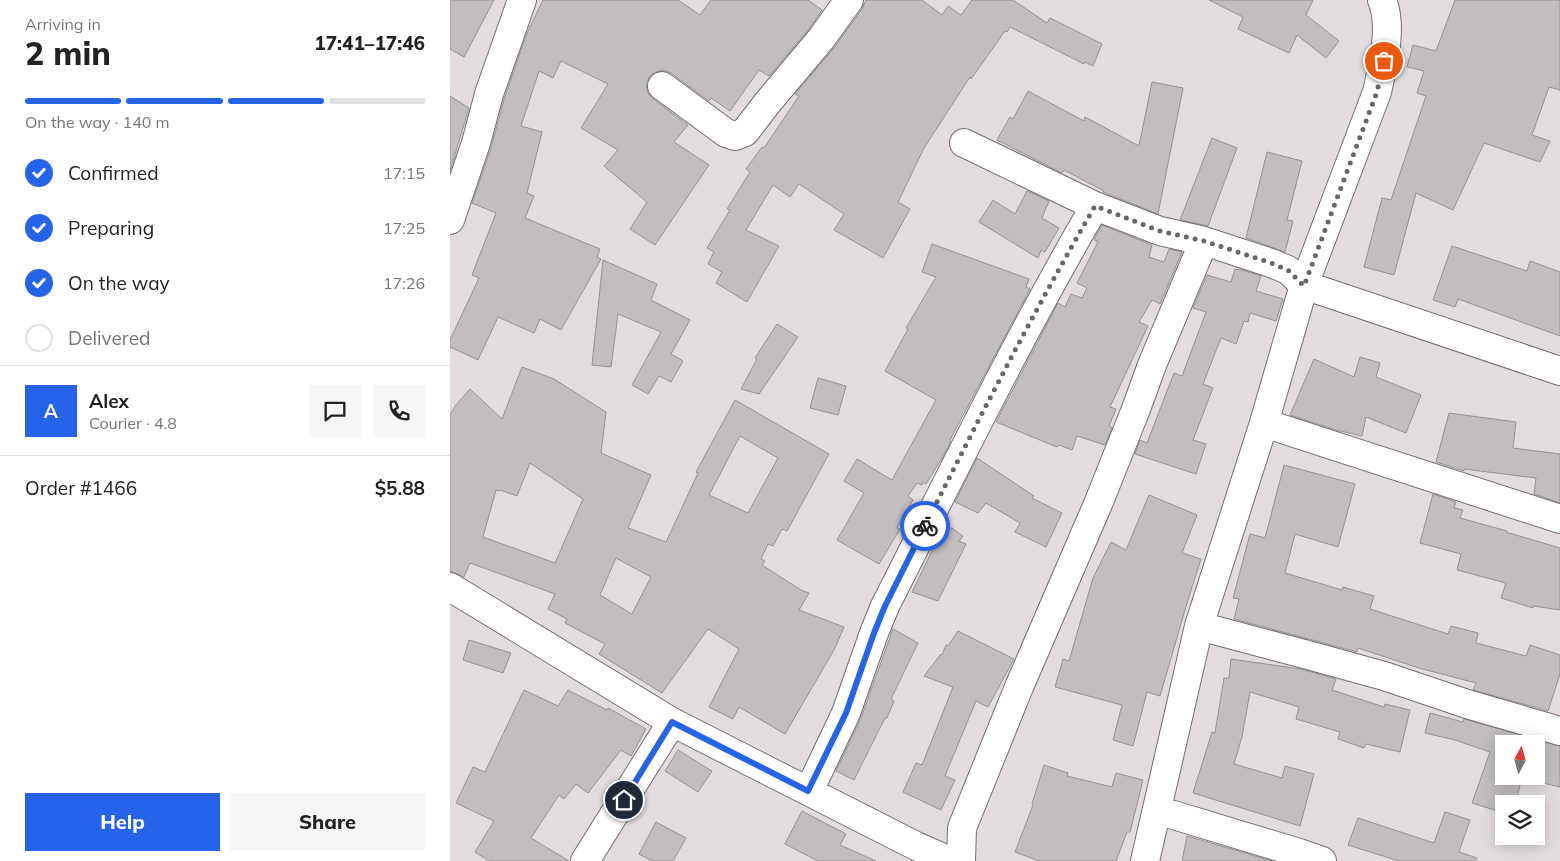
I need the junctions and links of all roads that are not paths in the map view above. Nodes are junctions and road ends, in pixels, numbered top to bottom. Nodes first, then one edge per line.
1 (522, 0) edge
2 (849, 0) edge
3 (1382, 0) edge
4 (662, 86) dead end
5 (964, 143) dead end
6 (1095, 206) junction
7 (450, 220) edge
8 (1204, 241) junction
9 (1304, 286) junction
10 (1560, 371) edge
11 (1264, 423) junction
12 (1560, 519) edge
13 (450, 587) edge
14 (1199, 626) junction
15 (672, 722) junction
16 (1560, 731) edge
17 (808, 791) junction
18 (1157, 810) junction
19 (585, 861) edge
20 (950, 861) edge
21 (961, 861) edge
22 (1145, 861) edge
23 (1322, 861) edge

1 - 7 street
2 - 4 street
3 - 9 street
5 - 6 street
6 - 8 street
6 - 17 street
8 - 9 street
8 - 21 street
9 - 10 street
9 - 11 street
11 - 12 street
11 - 14 street
13 - 15 street
14 - 16 street
14 - 18 street
15 - 17 street
15 - 19 street
17 - 20 street
18 - 22 street
18 - 23 street

